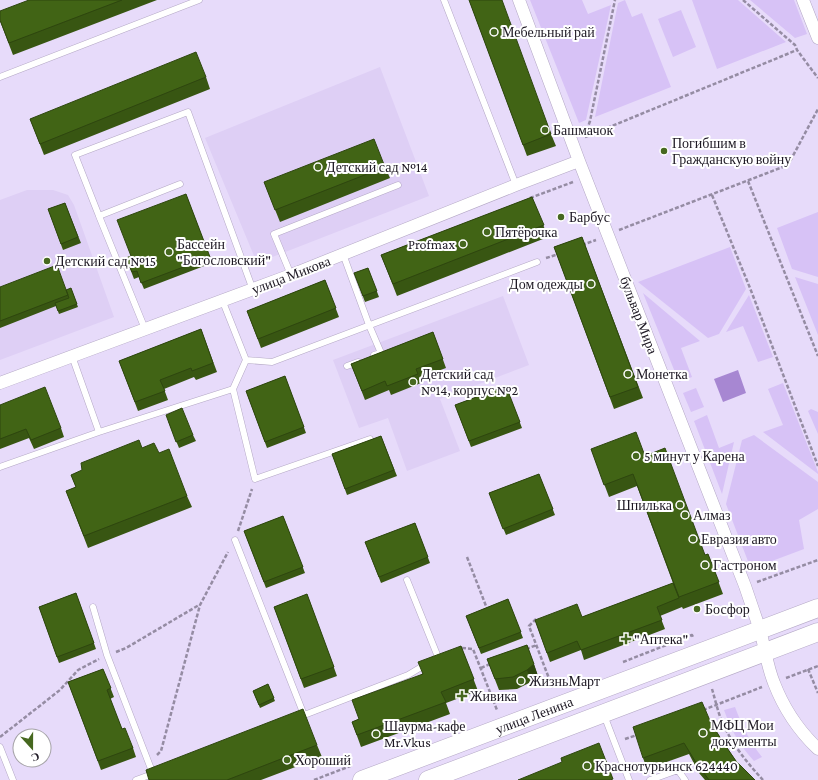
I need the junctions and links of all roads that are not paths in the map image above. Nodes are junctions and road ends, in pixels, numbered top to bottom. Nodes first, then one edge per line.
1 (197, 0) edge
2 (444, 0) edge
3 (519, 0) edge
4 (803, 0) edge
5 (818, 38) edge
6 (0, 77) edge
7 (579, 161) junction
8 (180, 184) dead end
9 (398, 185) dead end
10 (516, 185) junction
11 (99, 216) junction
12 (343, 254) junction
13 (537, 262) road end
14 (291, 275) junction
15 (253, 290) junction
16 (223, 302) junction
17 (369, 325) junction
18 (145, 329) junction
19 (72, 356) junction
20 (246, 360) junction
21 (347, 366) dead end
22 (0, 383) edge
23 (233, 389) junction
24 (99, 432) junction
25 (370, 439) edge
26 (0, 466) edge
27 (235, 540) road end
28 (407, 580) dead end
29 (93, 607) dead end
30 (818, 608) edge
31 (760, 630) junction
32 (818, 632) edge
33 (725, 643) junction
34 (765, 652) junction
35 (733, 664) junction
36 (603, 714) junction
37 (304, 715) junction
38 (289, 721) edge
39 (0, 747) edge
40 (818, 749) edge
41 (160, 771) edge
42 (153, 774) junction
43 (450, 776) edge
44 (13, 780) edge
45 (136, 780) edge
46 (362, 780) edge
47 (428, 780) edge
48 (629, 780) edge
49 (650, 780) edge
50 (685, 780) edge

1 - 6 lane
2 - 10 lane
3 - 7 street, бульвар Мира
4 - 5 street
7 - 10 street, улица Микова
7 - 31 street, бульвар Мира
8 - 11 lane
9 - 14 lane
10 - 12 street, улица Микова
11 - 15 lane
11 - 18 lane
12 - 14 street, улица Микова
12 - 17 lane
13 - 17 lane
14 - 15 street, улица Микова
15 - 16 street, улица Микова
16 - 18 street, улица Микова
16 - 20 lane
17 - 20 lane
17 - 21 lane
18 - 19 street, улица Микова
19 - 22 street, улица Микова
19 - 24 lane
20 - 23 lane
23 - 24 lane
23 - 25 lane
24 - 26 lane
27 - 37 lane
28 - 37 lane
29 - 42 lane
30 - 31 street, улица Ленина
31 - 33 street, улица Ленина
31 - 34 street, бульвар Мира
32 - 34 street, улица Ленина
33 - 35 street
33 - 46 street, улица Ленина
34 - 35 street, улица Ленина
34 - 40 street, бульвар Мира
35 - 36 street, улица Ленина
36 - 43 street, улица Ленина
36 - 48 lane
37 - 38 lane
39 - 44 lane
41 - 42 lane
42 - 45 lane
43 - 47 street, улица Ленина
49 - 50 lane

